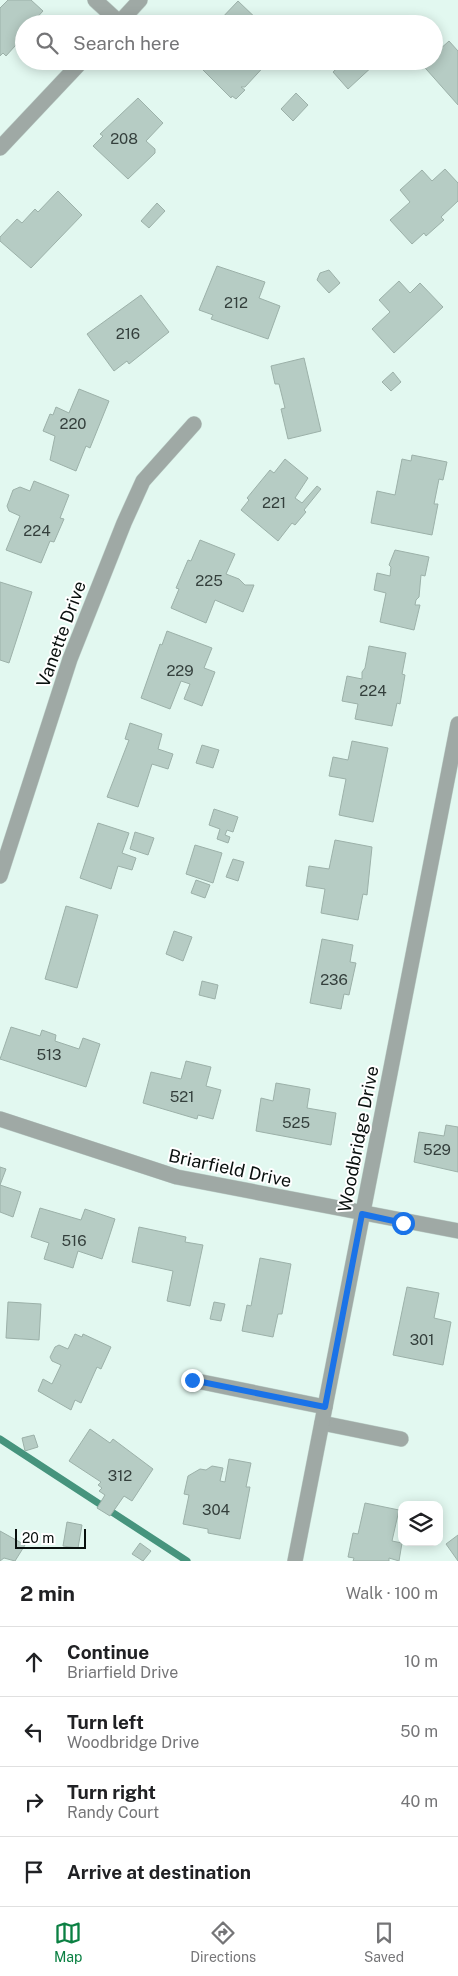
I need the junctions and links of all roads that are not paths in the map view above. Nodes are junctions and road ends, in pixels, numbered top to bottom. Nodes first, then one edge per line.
1 (95, 0) edge
2 (140, 0) edge
3 (110, 15) edge
4 (126, 15) edge
5 (74, 70) edge
6 (0, 148) edge
7 (194, 424) dead end
8 (458, 724) edge
9 (0, 876) edge
10 (0, 1119) edge
11 (362, 1214) junction
12 (458, 1232) edge
13 (192, 1380) dead end
14 (325, 1407) junction
15 (322, 1423) junction
16 (401, 1439) dead end
17 (295, 1561) edge

1 - 3 street
2 - 4 street
5 - 6 street
7 - 9 street, Vanette Drive
8 - 11 street, Woodbridge Drive
10 - 11 street, Briarfield Drive
11 - 12 street, Briarfield Drive
11 - 14 street, Woodbridge Drive
13 - 14 street
14 - 15 street, Woodbridge Drive
15 - 16 street
15 - 17 street, Woodbridge Drive

